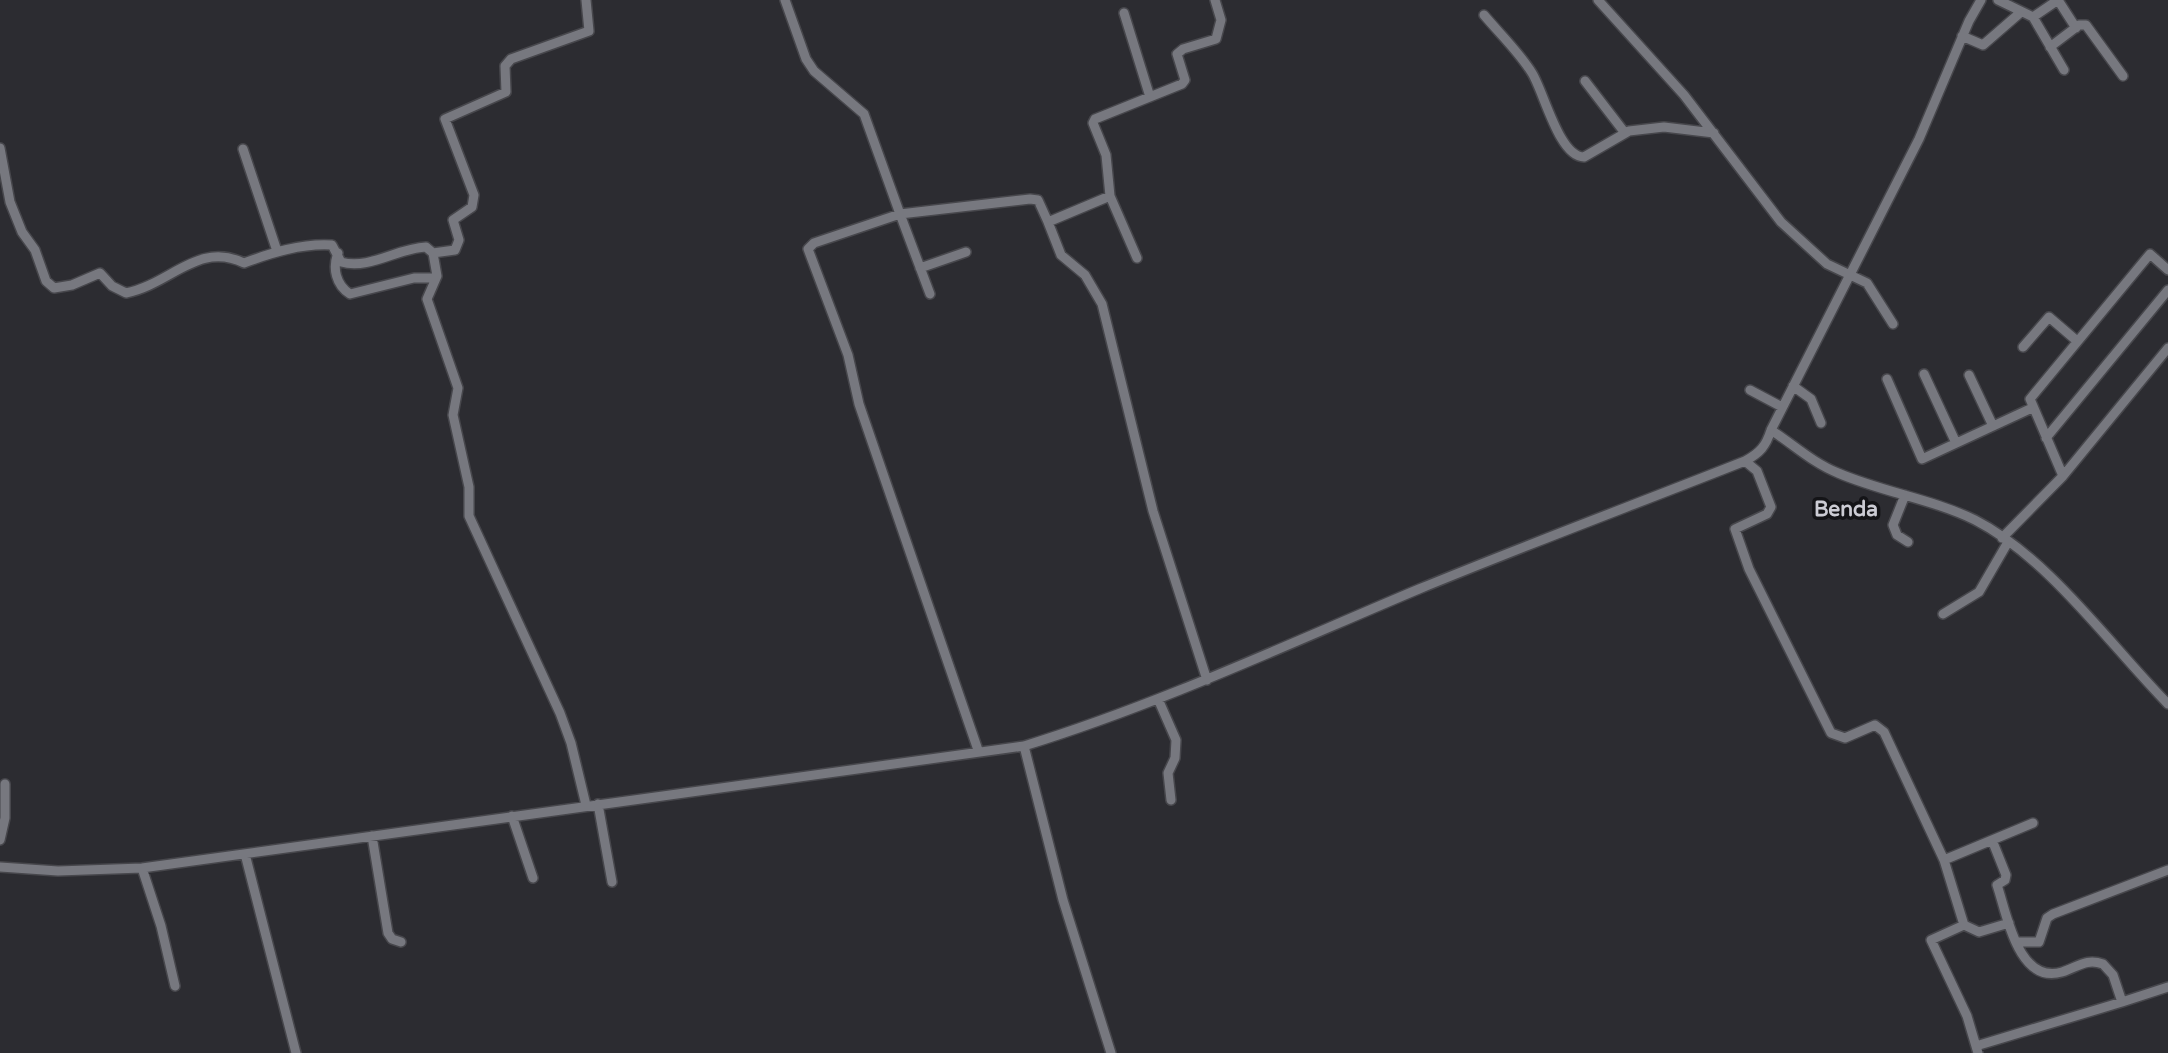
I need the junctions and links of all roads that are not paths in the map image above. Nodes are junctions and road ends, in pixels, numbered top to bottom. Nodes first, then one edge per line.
1 (586, 0) edge
2 (785, 0) edge
3 (1216, 0) edge
4 (1598, 0) edge
5 (1981, 0) edge
6 (1998, 0) edge
7 (2058, 0) edge
8 (2021, 12) junction
9 (1125, 13) dead end
10 (1484, 15) dead end
11 (2033, 17) junction
12 (2076, 28) junction
13 (1962, 36) junction
14 (2050, 47) junction
15 (2064, 70) dead end
16 (2123, 76) dead end
17 (1585, 81) dead end
18 (1150, 97) junction
19 (1625, 133) junction
20 (1714, 133) junction
21 (0, 148) edge
22 (243, 149) dead end
23 (1110, 196) junction
24 (900, 214) junction
25 (1048, 222) junction
26 (277, 251) junction
27 (966, 252) dead end
28 (338, 253) junction
29 (433, 253) junction
30 (1137, 258) dead end
31 (920, 268) junction
32 (2168, 270) edge
33 (1852, 274) junction
34 (436, 278) junction
35 (2168, 290) edge
36 (930, 294) dead end
37 (1893, 324) dead end
38 (2077, 341) junction
39 (2023, 347) dead end
40 (2168, 348) edge
41 (2168, 359) edge
42 (2151, 369) junction
43 (1924, 374) dead end
44 (1969, 375) dead end
45 (1887, 379) dead end
46 (1793, 386) junction
47 (1750, 390) dead end
48 (1782, 407) junction
49 (2032, 408) junction
50 (1821, 423) dead end
51 (1993, 426) junction
52 (1771, 430) junction
53 (2046, 438) junction
54 (1956, 443) junction
55 (1745, 461) junction
56 (2063, 476) junction
57 (1905, 495) junction
58 (2005, 540) junction
59 (1908, 542) dead end
60 (1942, 614) dead end
61 (1207, 680) junction
62 (1158, 699) junction
63 (2168, 704) edge
64 (1024, 746) junction
65 (978, 750) junction
66 (5, 784) dead end
67 (1171, 800) dead end
68 (598, 804) junction
69 (586, 806) junction
70 (512, 816) junction
71 (2033, 823) dead end
72 (372, 836) junction
73 (1992, 839) junction
74 (0, 840) edge
75 (245, 854) junction
76 (1944, 860) junction
77 (0, 866) edge
78 (142, 868) junction
79 (2168, 870) edge
80 (533, 878) dead end
81 (611, 882) dead end
82 (2009, 923) junction
83 (1964, 925) junction
84 (401, 942) dead end
85 (2017, 942) junction
86 (174, 986) dead end
87 (2168, 987) edge
88 (2122, 1002) junction
89 (1977, 1049) edge
90 (296, 1053) edge
91 (1111, 1053) edge

1 - 29 street
2 - 24 street
3 - 18 street
4 - 20 street
5 - 13 street
6 - 8 street
7 - 11 street
7 - 12 street
8 - 11 street
8 - 13 street
9 - 18 street
10 - 19 street
11 - 14 street
12 - 14 street
12 - 16 street
13 - 33 street
14 - 15 street
17 - 19 street
18 - 23 street
19 - 20 street
20 - 33 street
21 - 26 street
22 - 26 street
23 - 25 street
23 - 30 street
24 - 25 street
24 - 31 street
24 - 65 street
25 - 61 street
26 - 28 street
27 - 31 street
28 - 29 street
28 - 34 street
29 - 34 street
31 - 36 street
32 - 38 street
33 - 37 street
33 - 46 street
34 - 69 street
35 - 53 street
38 - 39 street
38 - 49 street
40 - 42 street
41 - 42 street
42 - 56 street
43 - 54 street
44 - 51 street
45 - 54 street
46 - 48 street
46 - 50 street
47 - 48 street
48 - 52 street
49 - 51 street
49 - 53 street
51 - 54 street
52 - 55 street
52 - 57 street
53 - 56 street
55 - 61 street
55 - 76 street
56 - 58 street
57 - 58 street
57 - 59 street
58 - 60 street
58 - 63 street
61 - 62 street
62 - 64 street
62 - 67 street
64 - 65 street
64 - 91 street
65 - 68 street
66 - 74 street
68 - 69 street
68 - 81 street
69 - 70 street
70 - 72 street
70 - 80 street
71 - 73 street
72 - 75 street
72 - 84 street
73 - 76 street
73 - 82 street
75 - 78 street
75 - 90 street
76 - 83 street
77 - 78 street
78 - 86 street
79 - 85 street
82 - 83 street
82 - 85 street
83 - 89 street
85 - 88 street
87 - 88 street
88 - 89 street

